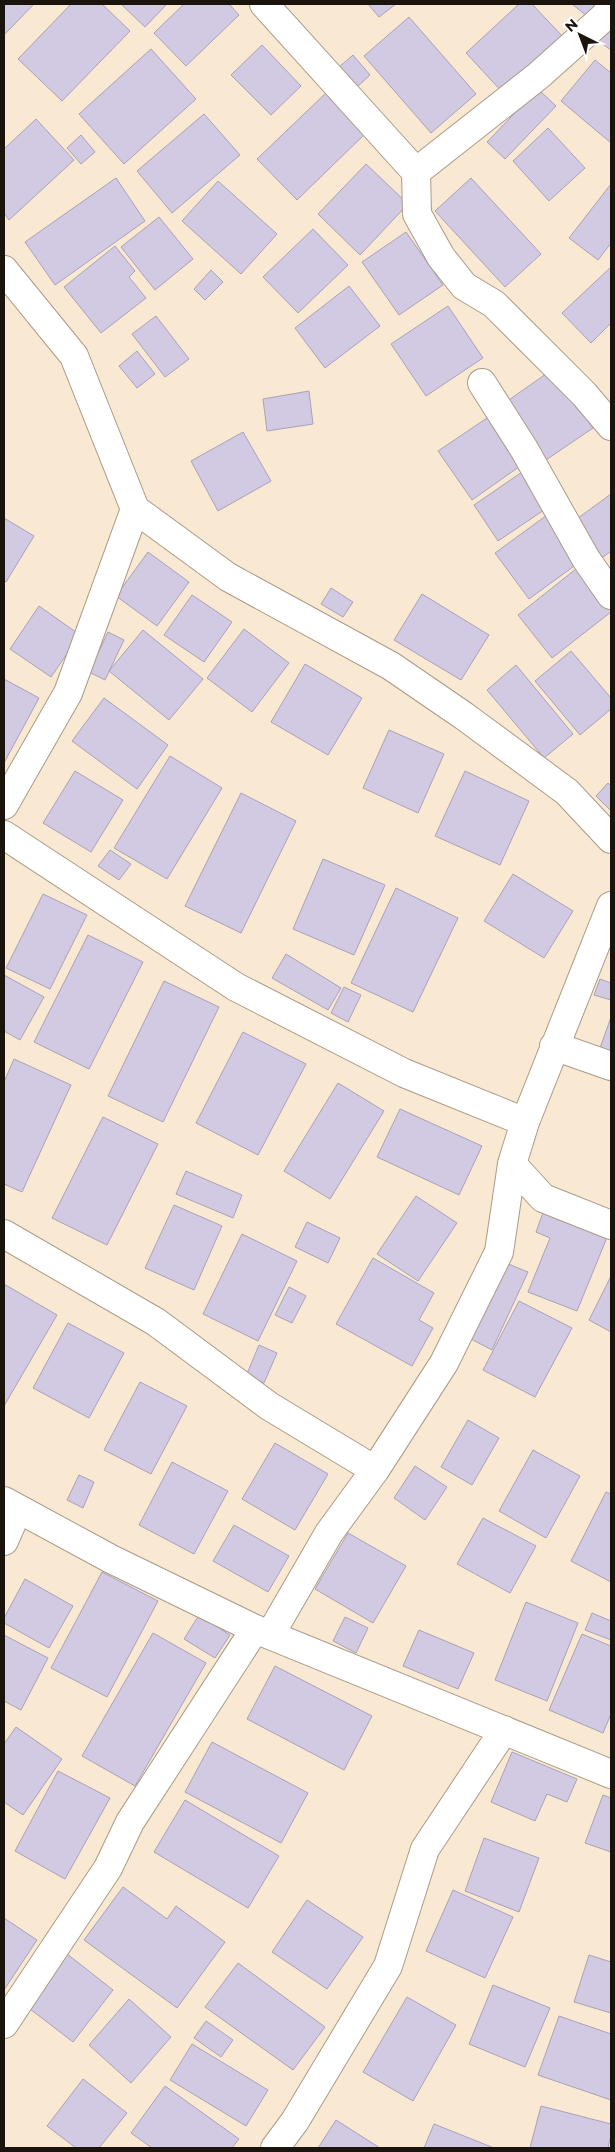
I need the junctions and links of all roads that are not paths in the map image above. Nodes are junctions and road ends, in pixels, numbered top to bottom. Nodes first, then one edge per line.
1 (264, 4) edge
2 (611, 7) edge
3 (416, 172) junction
4 (4, 270) edge
5 (482, 383) dead end
6 (611, 426) edge
7 (135, 508) junction
8 (611, 595) edge
9 (4, 805) edge
10 (4, 835) edge
11 (611, 839) edge
12 (611, 906) edge
13 (554, 1046) junction
14 (611, 1066) edge
15 (525, 1122) junction
16 (512, 1164) junction
17 (611, 1225) edge
18 (4, 1234) edge
19 (375, 1470) junction
20 (11, 1505) edge
21 (4, 1541) edge
22 (262, 1632) junction
23 (504, 1730) junction
24 (611, 1774) edge
25 (4, 2024) edge
26 (275, 2148) edge

1 - 3 street
2 - 3 street
3 - 6 street
4 - 7 street
5 - 8 street
7 - 9 street
7 - 11 street
10 - 15 street
12 - 13 street
13 - 14 street
13 - 15 street
15 - 16 street
16 - 17 street
16 - 19 street
18 - 19 street
19 - 22 street
20 - 21 street
20 - 22 street
22 - 23 street
22 - 25 street
23 - 24 street
23 - 26 street

